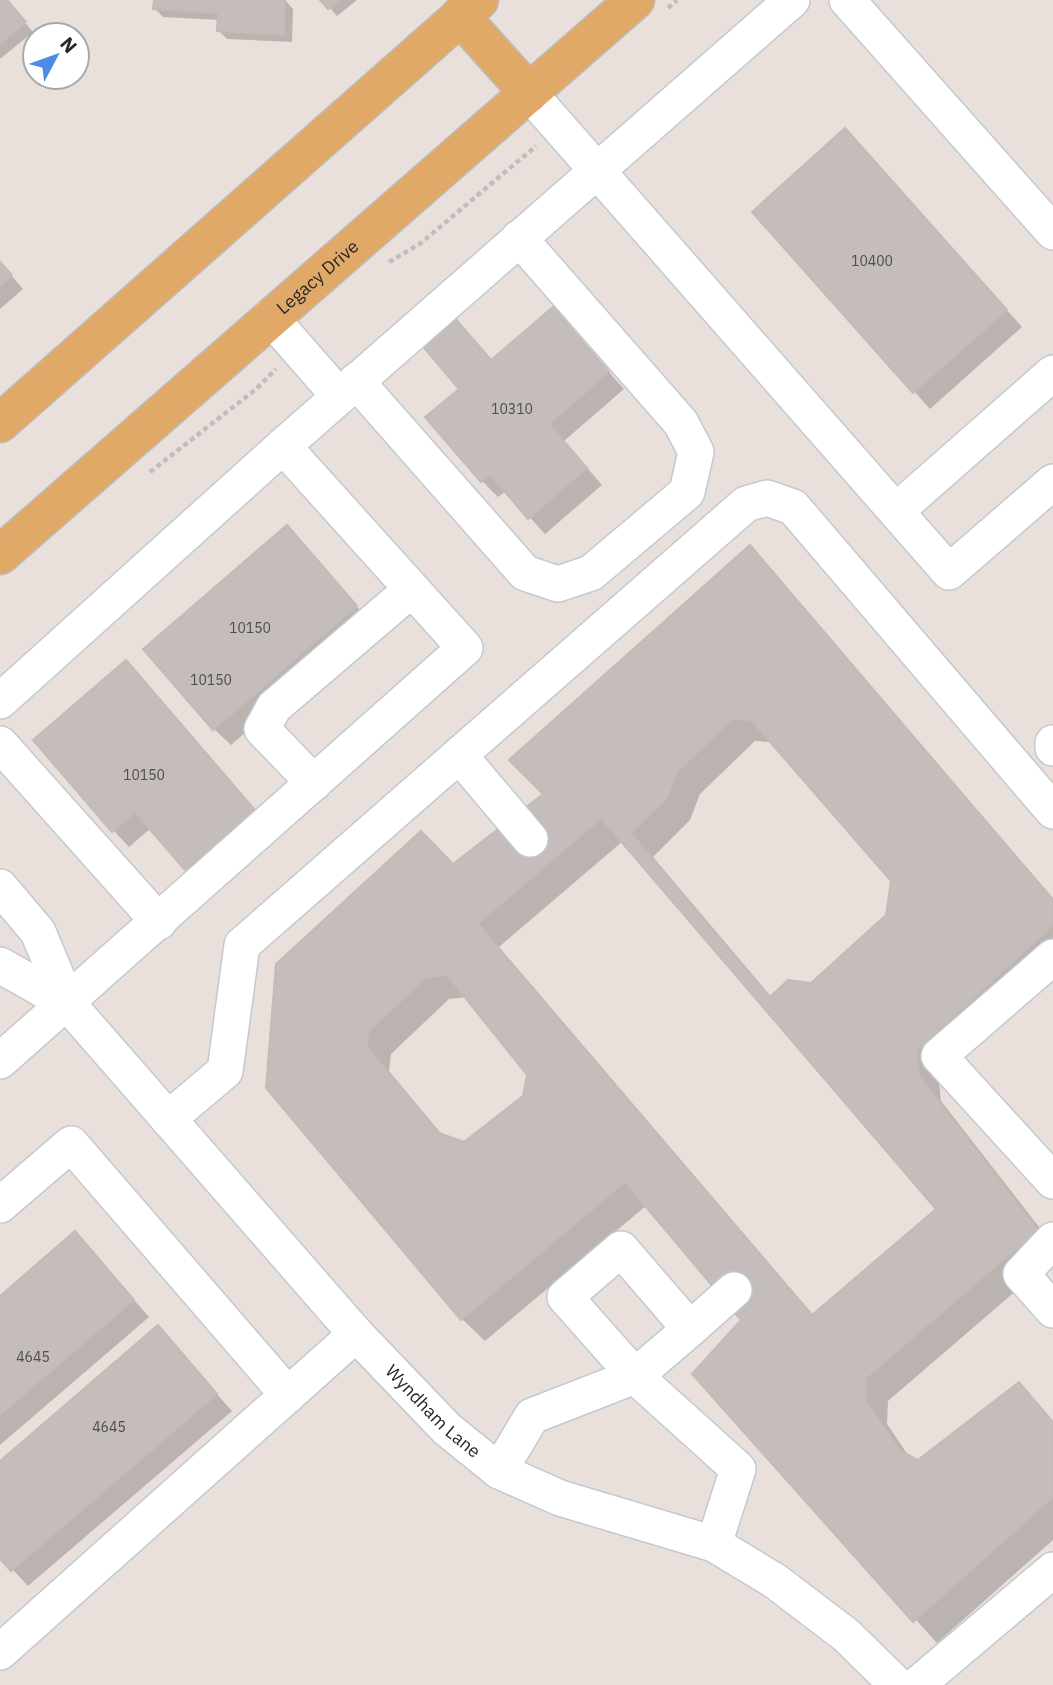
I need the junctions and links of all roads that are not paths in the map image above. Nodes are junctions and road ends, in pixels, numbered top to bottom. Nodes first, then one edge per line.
1 (635, 0) edge
2 (792, 0) edge
3 (847, 0) edge
4 (470, 8) edge
5 (529, 93) junction
6 (597, 170) junction
7 (1053, 232) edge
8 (519, 238) junction
9 (270, 317) junction
10 (1053, 373) edge
11 (347, 388) junction
12 (0, 423) edge
13 (283, 446) junction
14 (1053, 482) edge
15 (896, 512) junction
16 (0, 555) edge
17 (412, 589) junction
18 (0, 701) edge
19 (0, 744) edge
20 (459, 755) junction
21 (314, 783) junction
22 (1053, 811) edge
23 (530, 839) dead end
24 (0, 887) edge
25 (159, 922) junction
26 (1053, 957) edge
27 (0, 965) edge
28 (68, 1004) junction
29 (0, 1060) edge
30 (168, 1119) junction
31 (1053, 1181) edge
32 (0, 1205) edge
33 (1053, 1240) edge
34 (734, 1290) dead end
35 (1053, 1310) edge
36 (690, 1329) junction
37 (356, 1334) junction
38 (635, 1376) junction
39 (288, 1395) junction
40 (499, 1471) junction
41 (714, 1544) junction
42 (1053, 1570) edge
43 (0, 1652) edge
44 (897, 1685) edge
45 (917, 1685) edge

1 - 5 main road, Legacy Drive
2 - 6 street
3 - 7 street
4 - 5 main road
4 - 12 main road
5 - 6 street
5 - 9 main road, Legacy Drive
6 - 8 street
6 - 15 street
8 - 11 street
8 - 11 street
9 - 11 street
9 - 16 main road, Legacy Drive
10 - 15 street
11 - 13 street
13 - 17 street
13 - 18 street
14 - 15 street
17 - 21 street
17 - 21 street
19 - 25 street
20 - 22 street
20 - 23 street
20 - 30 street
21 - 25 street
24 - 28 street, Wyndham Lane
25 - 28 street
26 - 31 street
27 - 28 street, Wyndham Lane
28 - 29 street
28 - 30 street, Wyndham Lane
30 - 37 street, Wyndham Lane
32 - 39 street
33 - 35 street
34 - 36 street
36 - 38 street
36 - 38 street
37 - 39 street
37 - 40 street, Wyndham Lane
38 - 40 street
38 - 41 street
39 - 43 street
40 - 41 street, Wyndham Lane
41 - 44 street, Wyndham Lane
42 - 45 street

